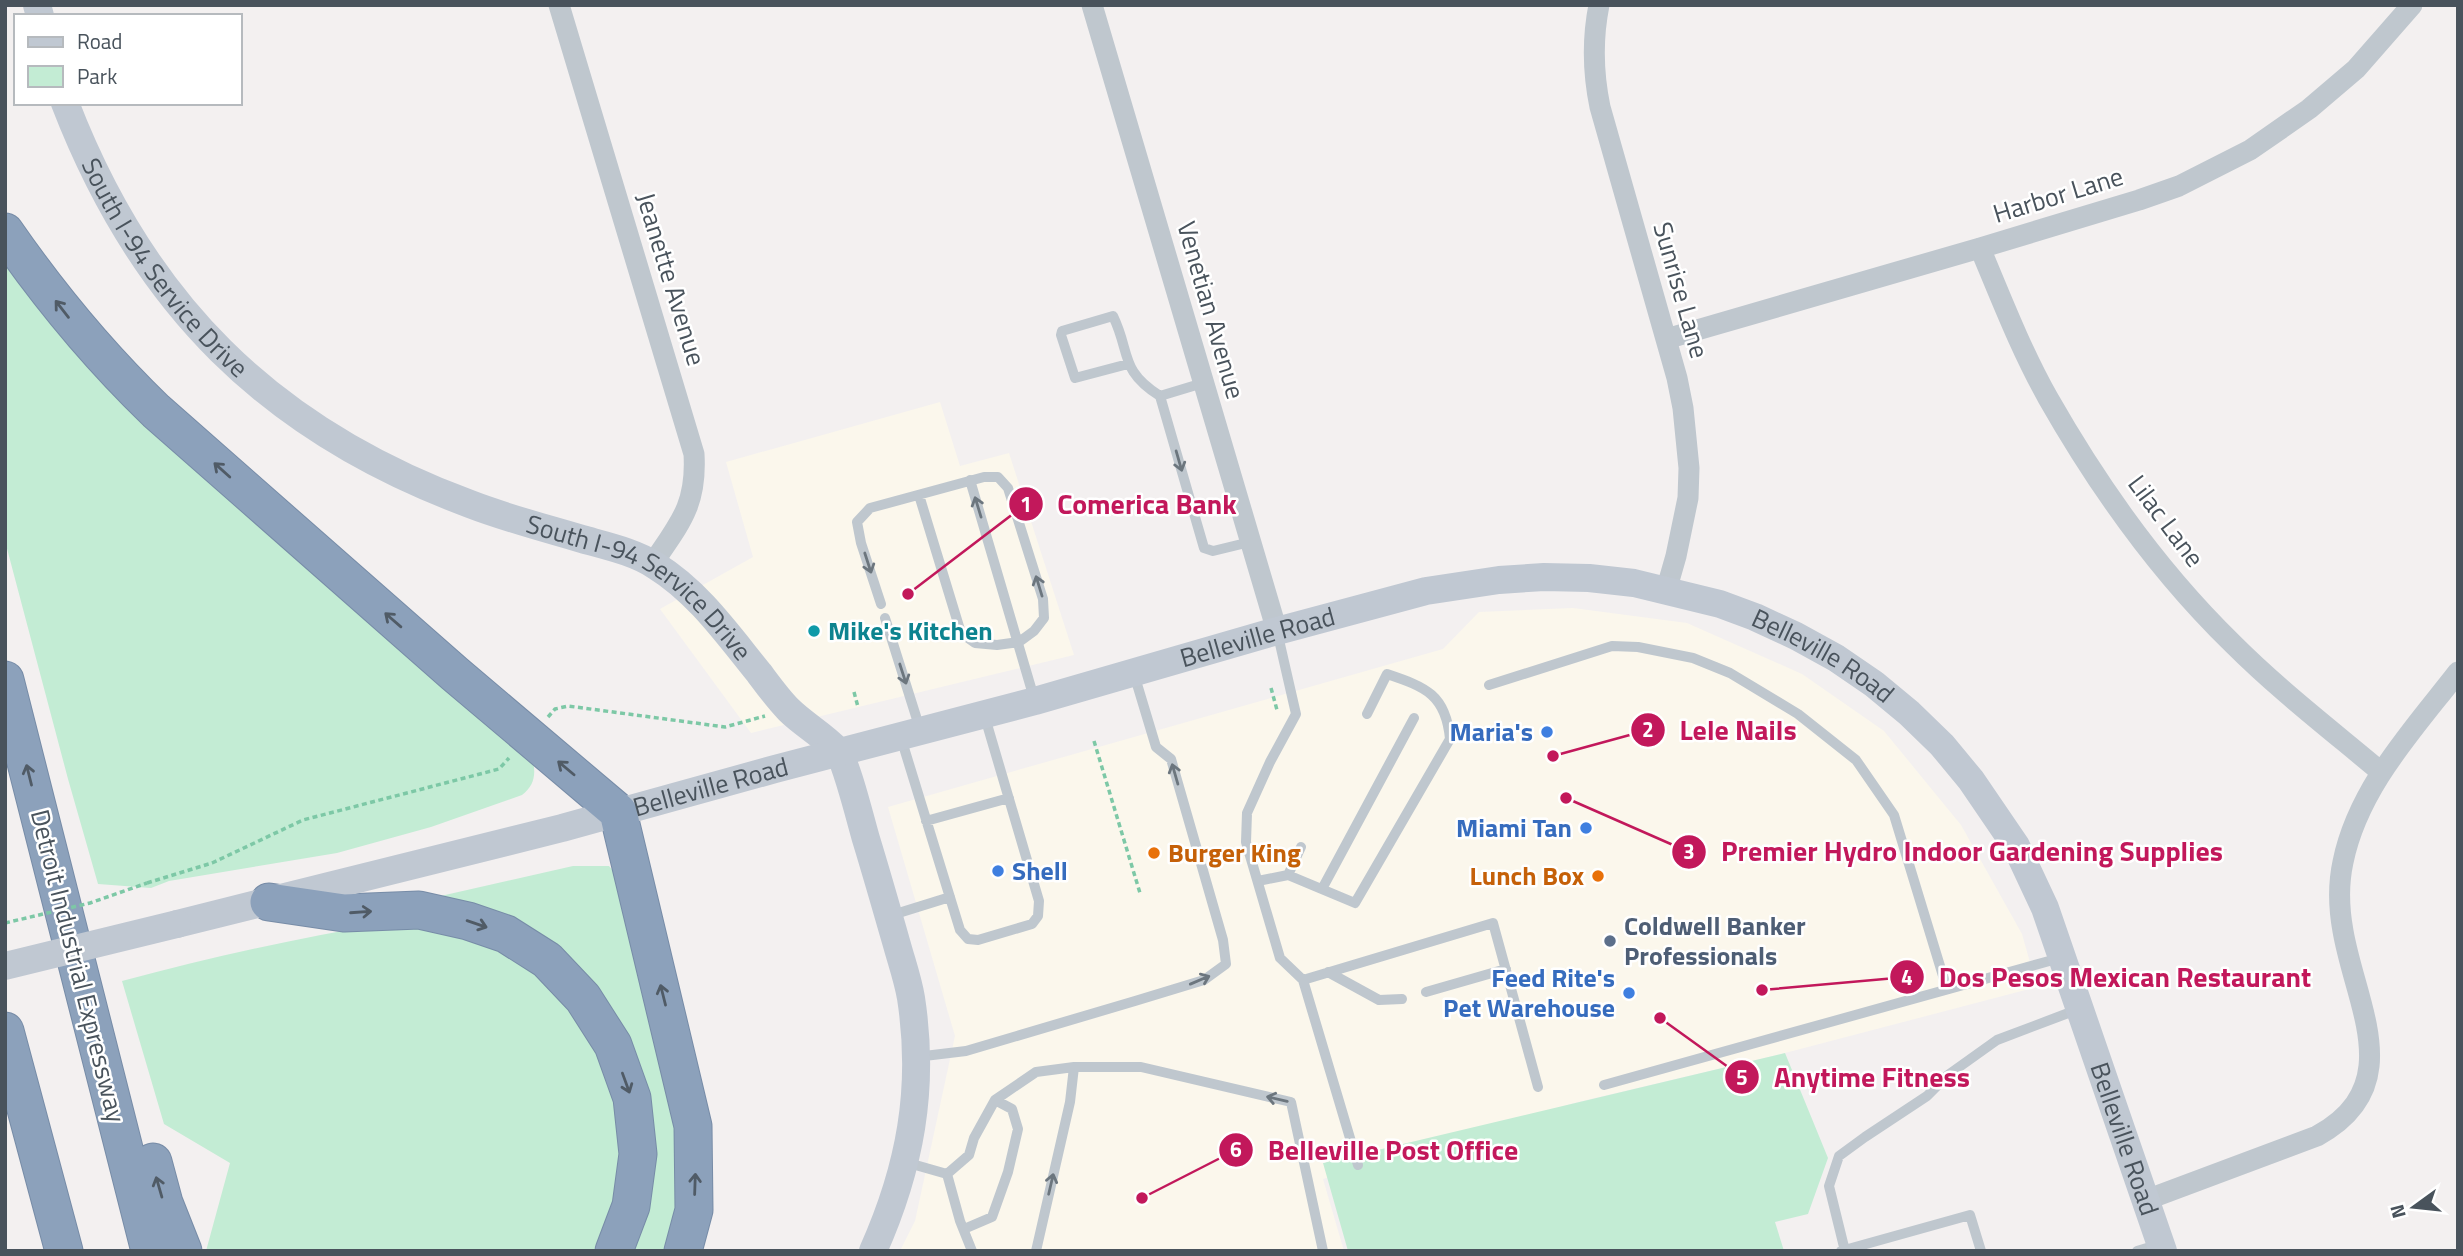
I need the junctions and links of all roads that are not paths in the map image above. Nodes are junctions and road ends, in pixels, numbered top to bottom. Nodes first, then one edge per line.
1 (559, 5) edge
2 (1092, 5) edge
3 (1599, 5) edge
4 (2412, 5) edge
5 (66, 105) edge
6 (5, 232) edge
7 (1980, 248) junction
8 (1666, 339) junction
9 (1128, 364) junction
10 (1203, 383) junction
11 (1160, 396) junction
12 (970, 481) junction
13 (919, 495) junction
14 (1250, 542) junction
15 (653, 564) junction
16 (1666, 591) junction
17 (881, 604) dead end
18 (885, 618) dead end
19 (1277, 631) junction
20 (1019, 642) junction
21 (2458, 672) edge
22 (1133, 673) junction
23 (5, 680) edge
24 (1489, 685) dead end
25 (1035, 701) junction
26 (984, 714) junction
27 (1367, 714) dead end
28 (1414, 718) dead end
29 (910, 733) junction
30 (839, 752) junction
31 (2381, 772) junction
32 (1009, 798) junction
33 (618, 812) junction
34 (926, 821) junction
35 (1301, 847) dead end
36 (1288, 875) junction
37 (1258, 881) junction
38 (1322, 890) junction
39 (950, 897) junction
40 (269, 902) junction
41 (889, 916) junction
42 (2062, 957) junction
43 (5, 966) edge
44 (1506, 969) junction
45 (1328, 972) junction
46 (1303, 980) junction
47 (1947, 989) junction
48 (1426, 992) dead end
49 (1402, 999) dead end
50 (2080, 1009) junction
51 (5, 1031) edge
52 (100, 1055) junction
53 (916, 1057) junction
54 (1074, 1067) junction
55 (1604, 1084) dead end
56 (1538, 1087) dead end
57 (995, 1100) junction
58 (5, 1109) edge
59 (905, 1162) junction
60 (1357, 1165) dead end
61 (947, 1174) junction
62 (2146, 1200) junction
63 (964, 1229) junction
64 (2153, 1249) edge
65 (1843, 1250) edge
66 (42, 1251) edge
67 (64, 1251) edge
68 (150, 1251) edge
69 (183, 1251) edge
70 (614, 1251) edge
71 (683, 1251) edge
72 (873, 1251) edge
73 (972, 1251) edge
74 (1036, 1251) edge
75 (1323, 1251) edge
76 (1981, 1251) edge

1 - 15 street, Jeanette Avenue
2 - 10 street, Venetian Avenue
3 - 8 street, Sunrise Lane
4 - 7 street, Harbor Lane
5 - 15 main road, South I-94 Service Drive
33 -> 6 highway
7 - 8 street, Harbor Lane
7 - 31 street, Lilac Lane
8 - 16 street, Sunrise Lane
9 - 9 lane
9 - 11 lane
10 - 11 lane
10 - 14 street, Venetian Avenue
11 -> 14 lane
12 - 13 lane
20 -> 12 lane
20 -> 12 lane
13 -> 17 lane
13 - 20 lane
14 - 19 street, Venetian Avenue
15 - 30 main road, South I-94 Service Drive
16 - 19 main road, Belleville Road
16 - 42 main road, Belleville Road
18 -> 29 lane
19 - 22 main road, Belleville Road
19 - 37 lane
20 - 25 lane
21 - 31 street
22 - 25 main road, Belleville Road
53 -> 22 lane
52 -> 23 highway, Detroit Industrial Expressway
24 - 47 lane
25 - 26 main road, Belleville Road
26 - 29 main road, Belleville Road
26 - 32 lane
27 - 38 lane
28 - 38 lane
29 - 30 main road, Belleville Road
29 - 34 lane
30 - 33 main road, Belleville Road
30 - 41 main road
31 - 62 street
32 - 34 lane
32 - 39 lane
33 - 40 main road, Belleville Road
71 -> 33 highway
34 - 39 lane
35 - 36 lane
36 - 37 lane
36 - 38 lane
37 - 46 lane
39 - 41 lane
40 - 43 main road, Belleville Road, bridge
40 -> 70 highway
41 - 53 main road
42 - 47 lane
42 - 50 main road, Belleville Road
44 - 45 lane
44 - 48 lane
44 - 56 lane
45 - 46 lane
45 - 49 lane
46 - 60 lane
47 - 55 lane
50 - 62 main road, Belleville Road
50 - 65 lane
51 - 67 highway
52 - 68 highway, Detroit Industrial Expressway
69 -> 52 highway
53 - 59 main road
54 - 57 lane
74 -> 54 lane
75 -> 54 lane
57 - 61 lane
57 - 63 lane
58 - 66 highway
59 - 61 lane
59 - 72 main road
61 - 63 lane
62 - 64 main road, Belleville Road
63 - 73 lane
65 - 76 lane

